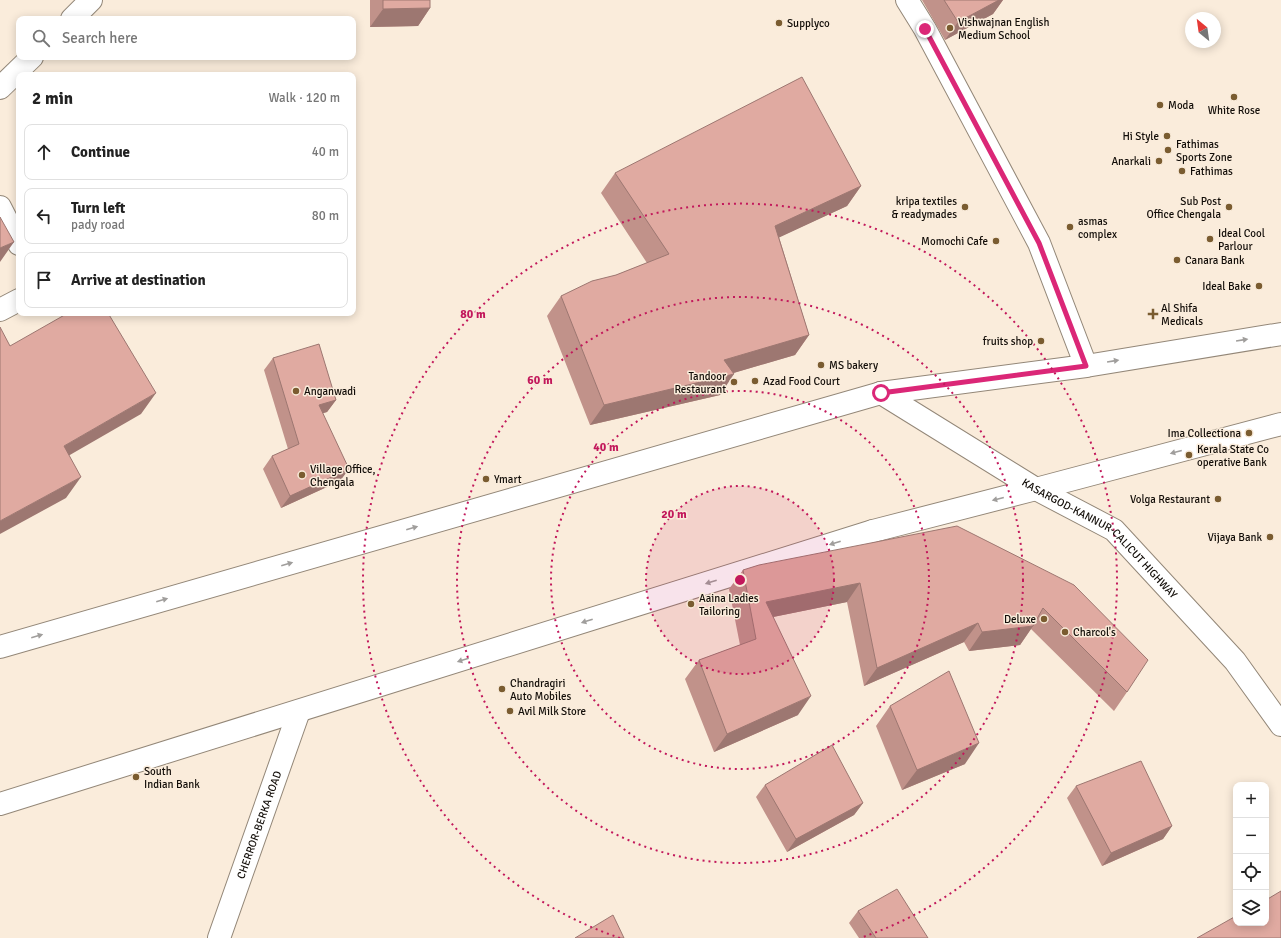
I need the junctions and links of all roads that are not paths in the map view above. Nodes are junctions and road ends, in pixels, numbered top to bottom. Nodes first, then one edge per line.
1 (91, 0) edge
2 (907, 0) edge
3 (75, 16) edge
4 (29, 60) edge
5 (16, 72) edge
6 (17, 72) edge
7 (0, 88) edge
8 (0, 207) edge
9 (16, 238) edge
10 (16, 302) edge
11 (0, 310) edge
12 (1281, 334) edge
13 (1086, 366) junction
14 (881, 393) junction
15 (1281, 424) edge
16 (1036, 489) junction
17 (0, 647) edge
18 (299, 711) junction
19 (1281, 725) edge
20 (0, 804) edge
21 (219, 938) edge

1 - 3 main road
2 - 13 main road
4 - 6 main road
5 - 7 main road
8 - 9 main road
10 - 11 main road
13 -> 12 main road
13 - 14 main road
14 - 16 main road, KASARGOD-KANNUR-CALICUT HIGHWAY
17 -> 14 main road
15 -> 16 main road
16 -> 18 main road
16 - 19 main road, KASARGOD-KANNUR-CALICUT HIGHWAY
18 - 20 main road
18 - 21 main road, CHERROR-BERKA ROAD

